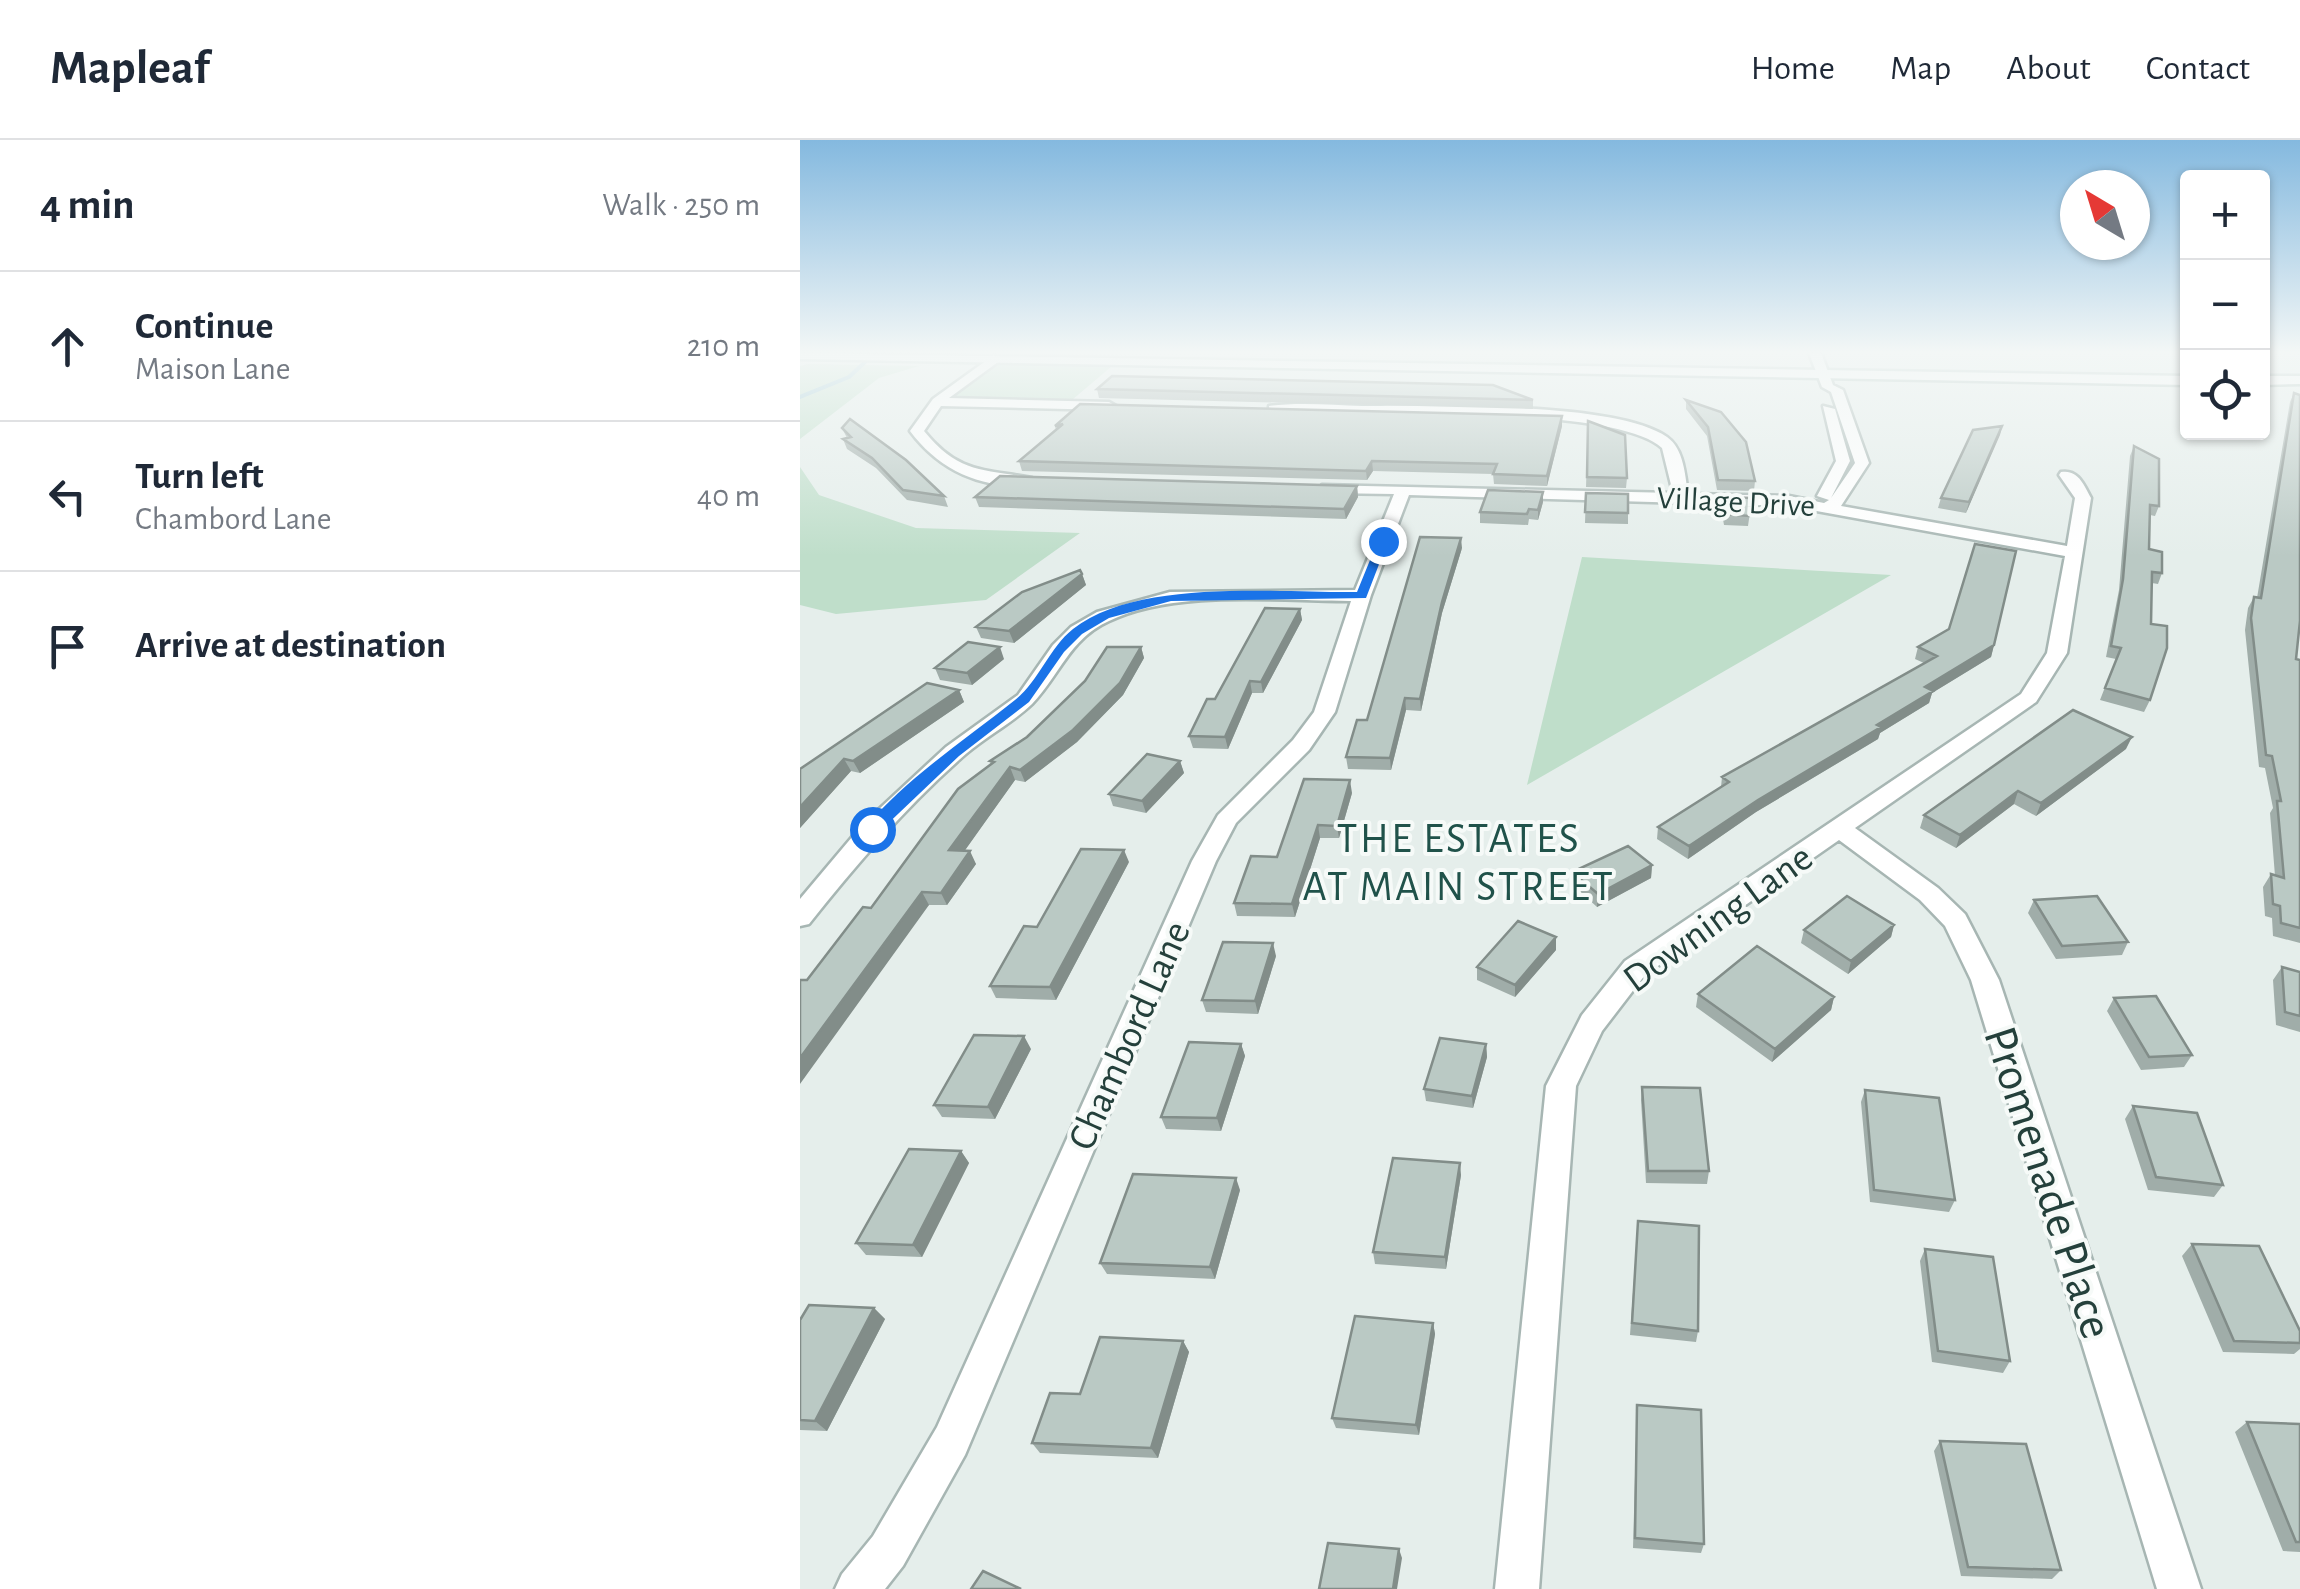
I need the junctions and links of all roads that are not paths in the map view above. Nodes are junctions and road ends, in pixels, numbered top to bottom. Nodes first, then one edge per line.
1 (920, 421) edge
2 (1607, 421) edge
3 (1847, 421) edge
4 (2066, 475) dead end
5 (1041, 481) edge
6 (1304, 488) edge
7 (1402, 490) junction
8 (1681, 496) junction
9 (1830, 504) junction
10 (2076, 553) junction
11 (1362, 595) junction
12 (1840, 829) junction
13 (800, 917) edge
14 (857, 1589) edge
15 (1517, 1589) edge
16 (2179, 1589) edge

1 - 5 street
2 - 8 street
3 - 9 street
4 - 10 street, Downing Lane
6 - 7 street, Village Drive
7 - 8 street, Village Drive
7 - 11 street, Chambord Lane
8 - 9 street, Village Drive
9 - 10 street, Village Drive
10 - 12 street, Downing Lane
11 - 13 street
11 - 14 street, Chambord Lane
12 - 15 street, Downing Lane
12 - 16 street, Promenade Place

